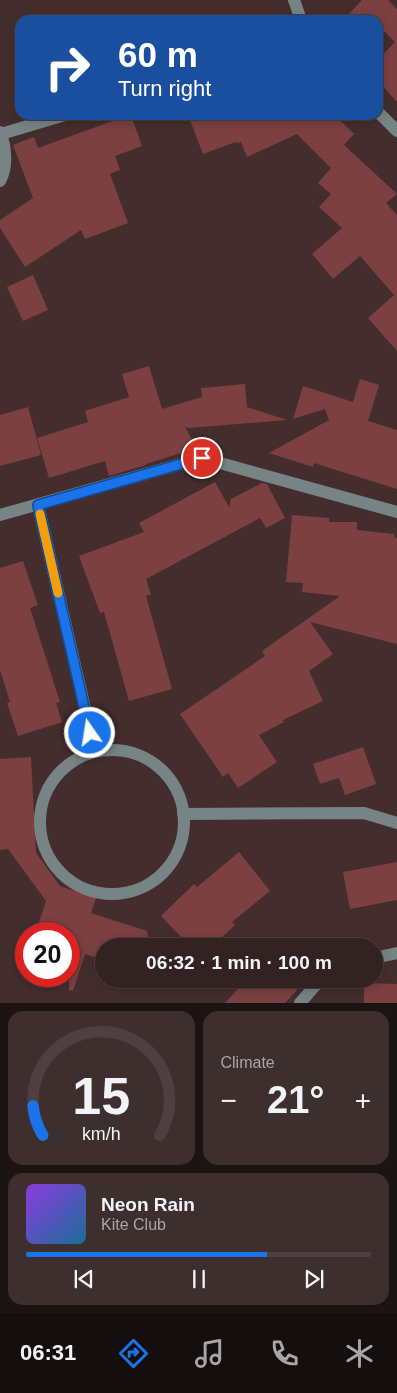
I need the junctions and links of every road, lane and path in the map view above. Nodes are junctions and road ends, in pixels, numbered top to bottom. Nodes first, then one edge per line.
1 (294, 0) edge
2 (298, 15) edge
3 (383, 117) edge
4 (47, 120) edge
5 (397, 131) edge
6 (1, 133) edge
7 (0, 181) edge
8 (38, 505) junction
9 (397, 512) edge
10 (0, 515) edge
11 (95, 752) junction
12 (183, 814) junction
13 (397, 823) edge
14 (397, 953) edge
15 (383, 956) edge
16 (313, 988) edge
17 (300, 1003) edge

1 - 2 street
3 - 5 street
4 - 6 street
6 - 7 street
8 - 9 street
8 - 10 street
8 - 11 street
11 - 12 street
11 - 12 street
12 - 13 street
14 - 15 street
16 - 17 street

